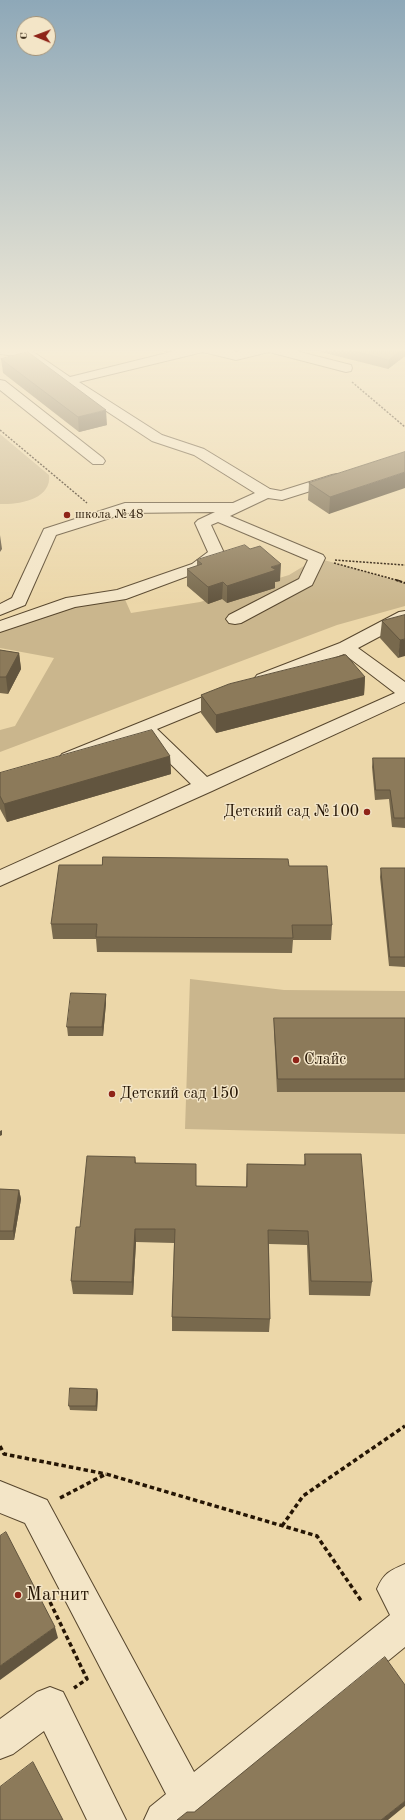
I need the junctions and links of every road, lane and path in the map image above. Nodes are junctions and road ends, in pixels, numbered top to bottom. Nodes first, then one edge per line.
1 (5, 434) edge
2 (64, 434) edge
3 (151, 434) edge
4 (98, 461) dead end
5 (354, 473) edge
6 (266, 493) junction
7 (237, 507) junction
8 (102, 515) junction
9 (218, 516) junction
10 (317, 558) junction
11 (405, 565) edge
12 (405, 583) edge
13 (0, 610) edge
14 (405, 616) edge
15 (235, 619) dead end
16 (0, 627) edge
17 (346, 647) junction
18 (405, 691) edge
19 (405, 695) edge
20 (144, 727) junction
21 (50, 765) edge
22 (204, 787) junction
23 (2, 874) edge
24 (405, 1426) edge
25 (0, 1446) edge
26 (106, 1474) junction
27 (0, 1497) edge
28 (36, 1510) junction
29 (282, 1526) junction
30 (405, 1581) edge
31 (50, 1601) dead end
32 (362, 1602) dead end
33 (405, 1610) edge
34 (405, 1625) edge
35 (50, 1705) junction
36 (0, 1741) edge
37 (176, 1810) edge
38 (107, 1820) edge

1 - 8 path
2 - 4 street
3 - 6 street
5 - 6 street
6 - 7 street
7 - 8 street
7 - 9 street
8 - 13 street
9 - 10 street
9 - 16 street
10 - 11 path
10 - 12 path
10 - 15 street
14 - 17 street
17 - 18 street
17 - 20 street
19 - 22 street
20 - 21 street
20 - 22 street
22 - 23 street
24 - 29 path
25 - 26 path
26 - 28 path
26 - 29 path
27 - 28 street
28 - 37 street
29 - 32 path
30 - 33 street
31 - 35 path
34 - 37 street
35 - 36 street
35 - 38 street

